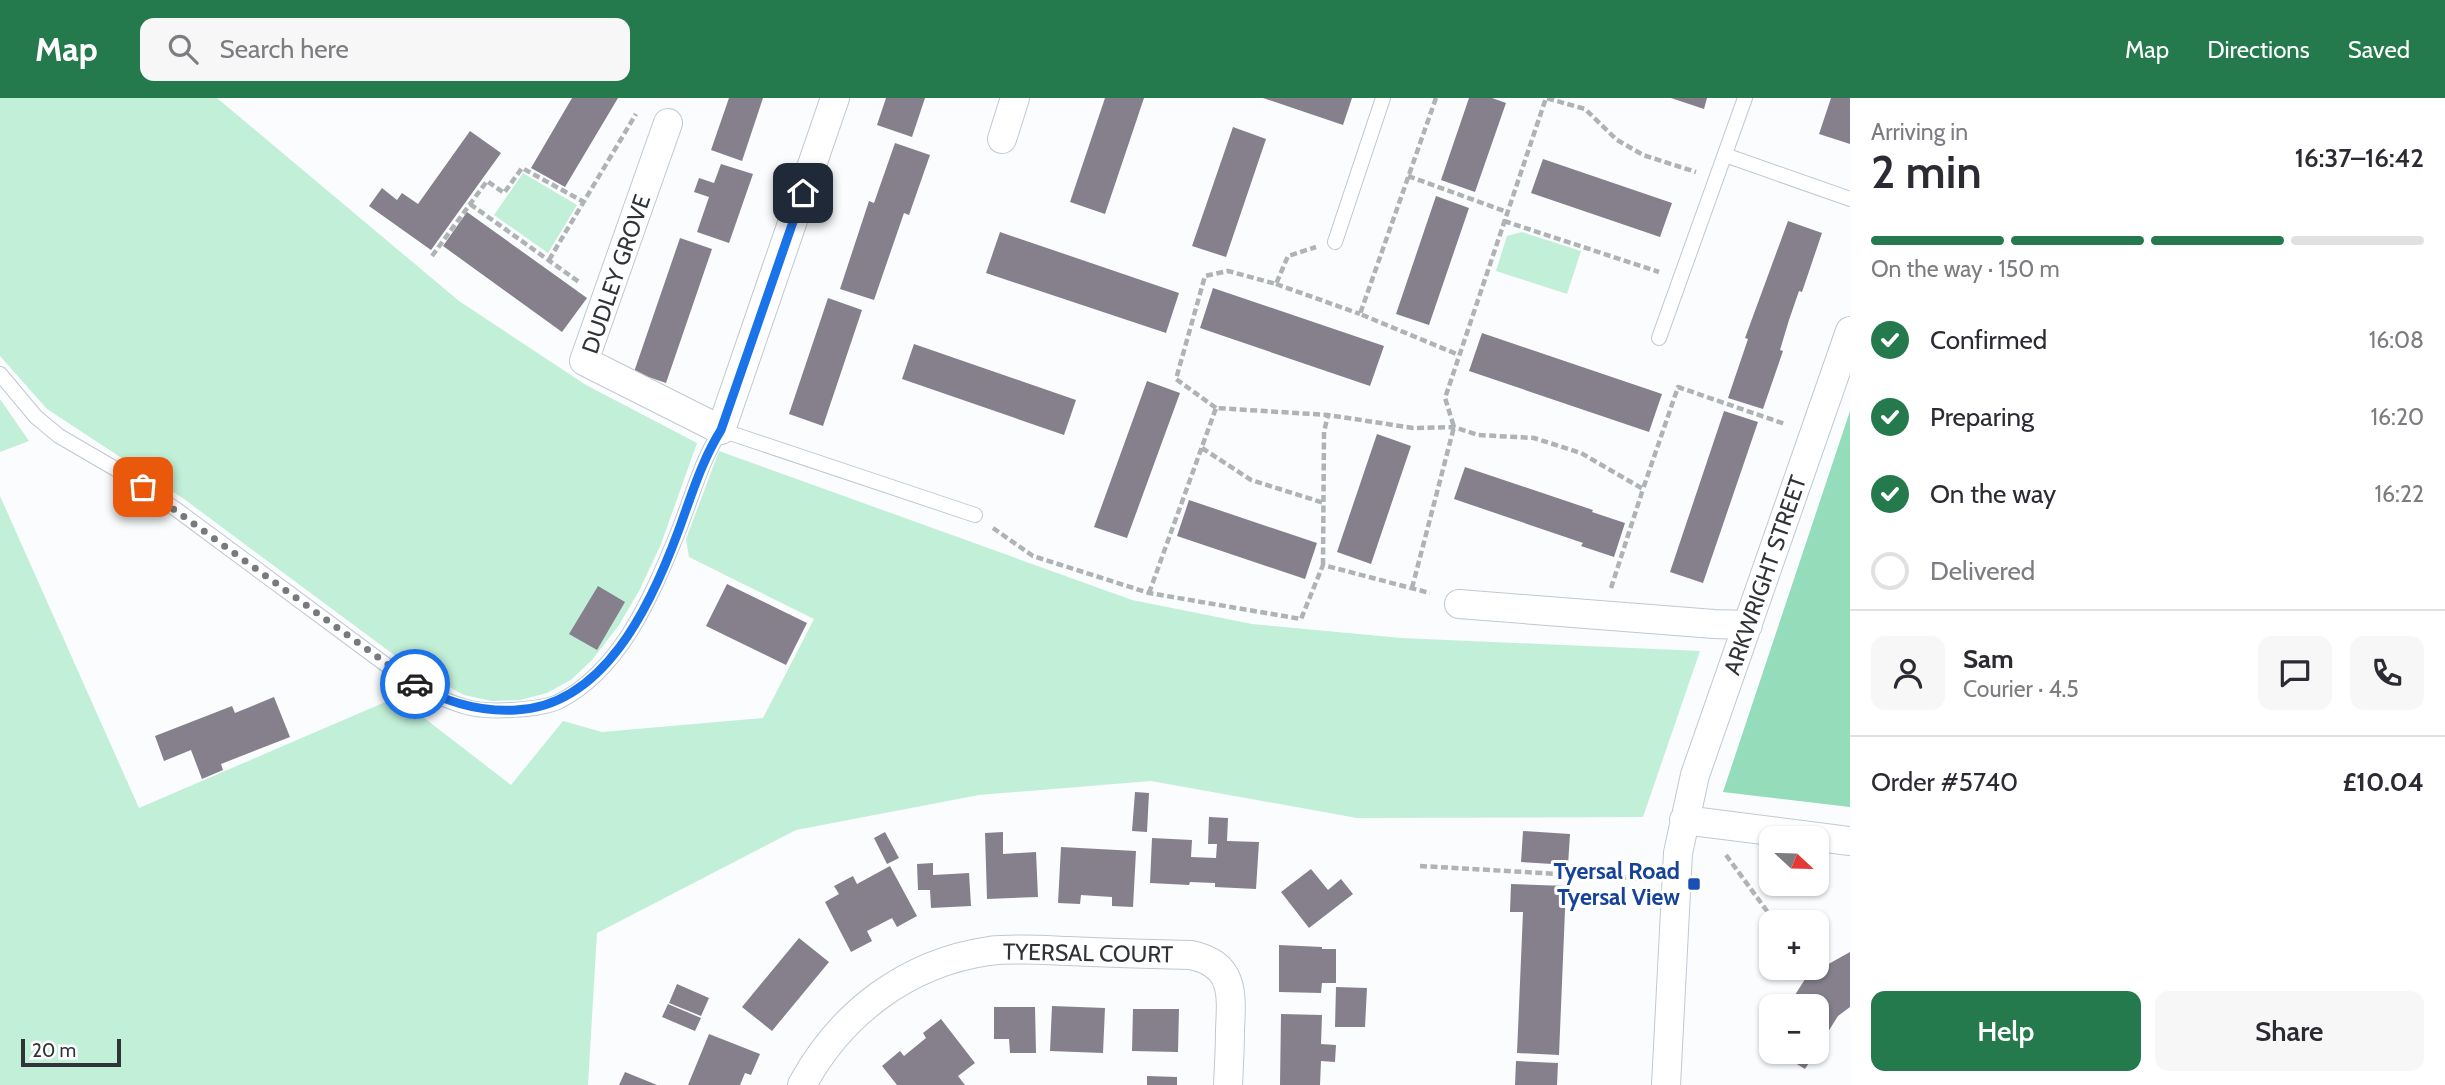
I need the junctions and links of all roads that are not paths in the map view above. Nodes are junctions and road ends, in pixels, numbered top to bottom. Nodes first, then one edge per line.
1 (835, 98) edge
2 (1015, 98) edge
3 (1383, 98) edge
4 (1745, 98) edge
5 (668, 123) dead end
6 (1002, 139) dead end
7 (1725, 155) junction
8 (1850, 199) edge
9 (1335, 242) road end
10 (1850, 331) edge
11 (1659, 338) dead end
12 (0, 374) edge
13 (721, 430) junction
14 (975, 515) road end
15 (1459, 604) road end
16 (1748, 625) junction
17 (1684, 820) junction
18 (1850, 841) edge
19 (802, 1085) edge
20 (1228, 1085) edge
21 (1666, 1085) edge

1 - 13 street
2 - 6 street
3 - 9 lane
4 - 7 lane
5 - 13 street, DUDLEY GROVE
7 - 8 lane
7 - 11 lane
10 - 16 street, ARKWRIGHT STREET
12 - 13 lane
13 - 14 lane
15 - 16 street
16 - 17 street, ARKWRIGHT STREET
17 - 18 street
17 - 21 street, ARKWRIGHT STREET
19 - 20 street, TYERSAL COURT

